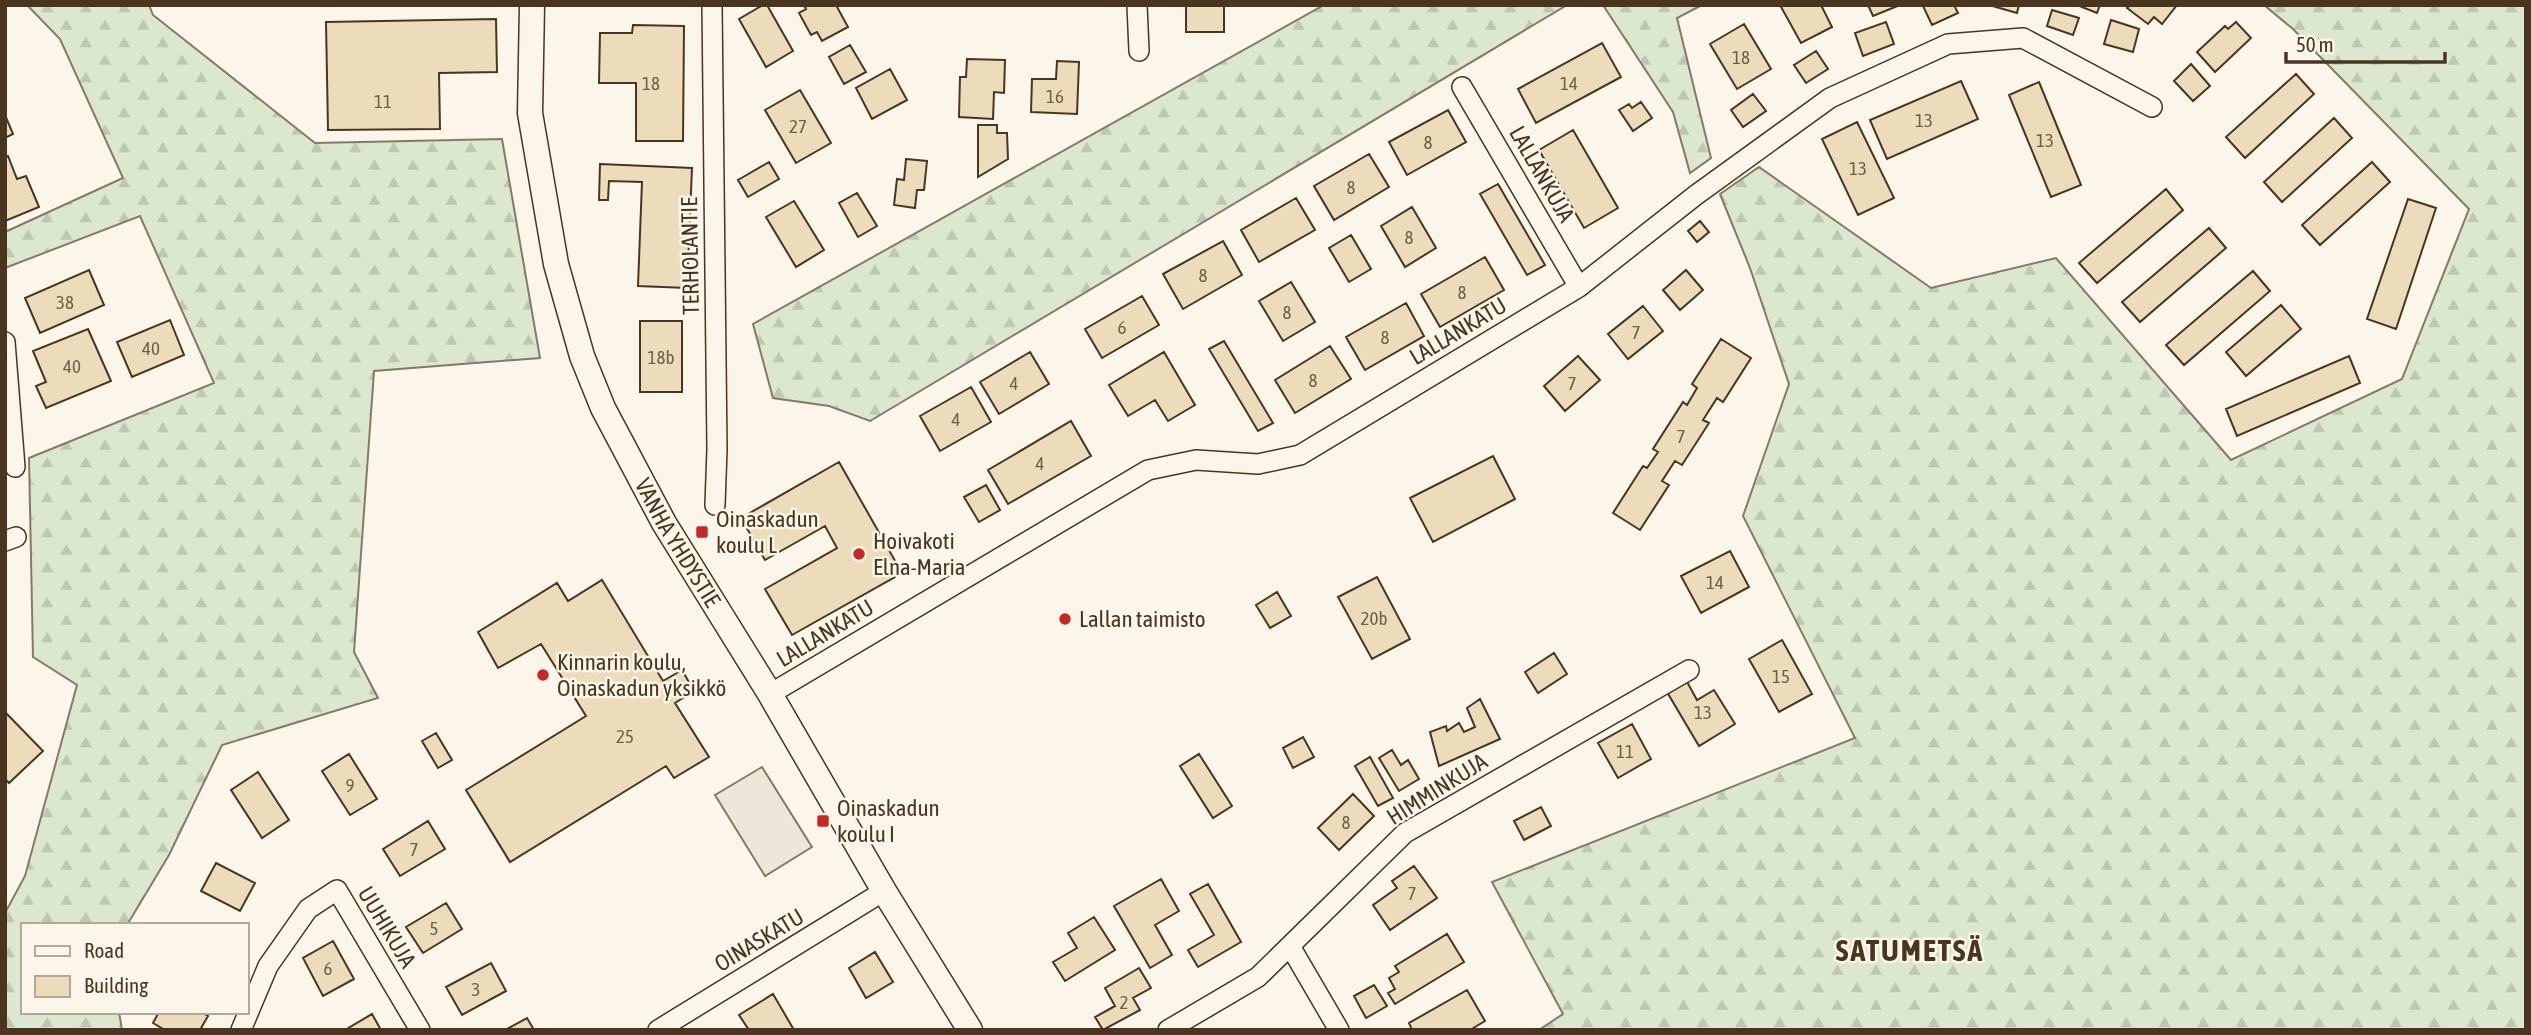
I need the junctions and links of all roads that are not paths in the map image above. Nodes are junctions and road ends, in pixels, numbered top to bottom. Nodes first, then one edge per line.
1 (531, 5) edge
2 (712, 5) edge
3 (1138, 5) edge
4 (1139, 51) dead end
5 (1462, 87) dead end
6 (2152, 107) dead end
7 (1579, 287) junction
8 (5, 342) edge
9 (15, 467) dead end
10 (715, 505) dead end
11 (1689, 670) dead end
12 (770, 694) junction
13 (884, 891) junction
14 (1290, 946) junction
15 (248, 1013) edge
16 (420, 1030) edge
17 (658, 1030) edge
18 (970, 1030) edge
19 (1168, 1030) edge
20 (1339, 1030) edge

1 - 12 street, VANHA YHDYSTIE
2 - 10 street, TERHOLANTIE
3 - 4 street
5 - 7 street, LALLANKUJA
6 - 7 street, LALLANKATU
7 - 12 street, LALLANKATU
8 - 9 street
11 - 14 street, HIMMINKUJA
12 - 13 street, VANHA YHDYSTIE
13 - 17 street, OINASKATU
13 - 18 street, VANHA YHDYSTIE
14 - 19 street, HIMMINKUJA
14 - 20 street
15 - 16 street, UUHIKUJA

